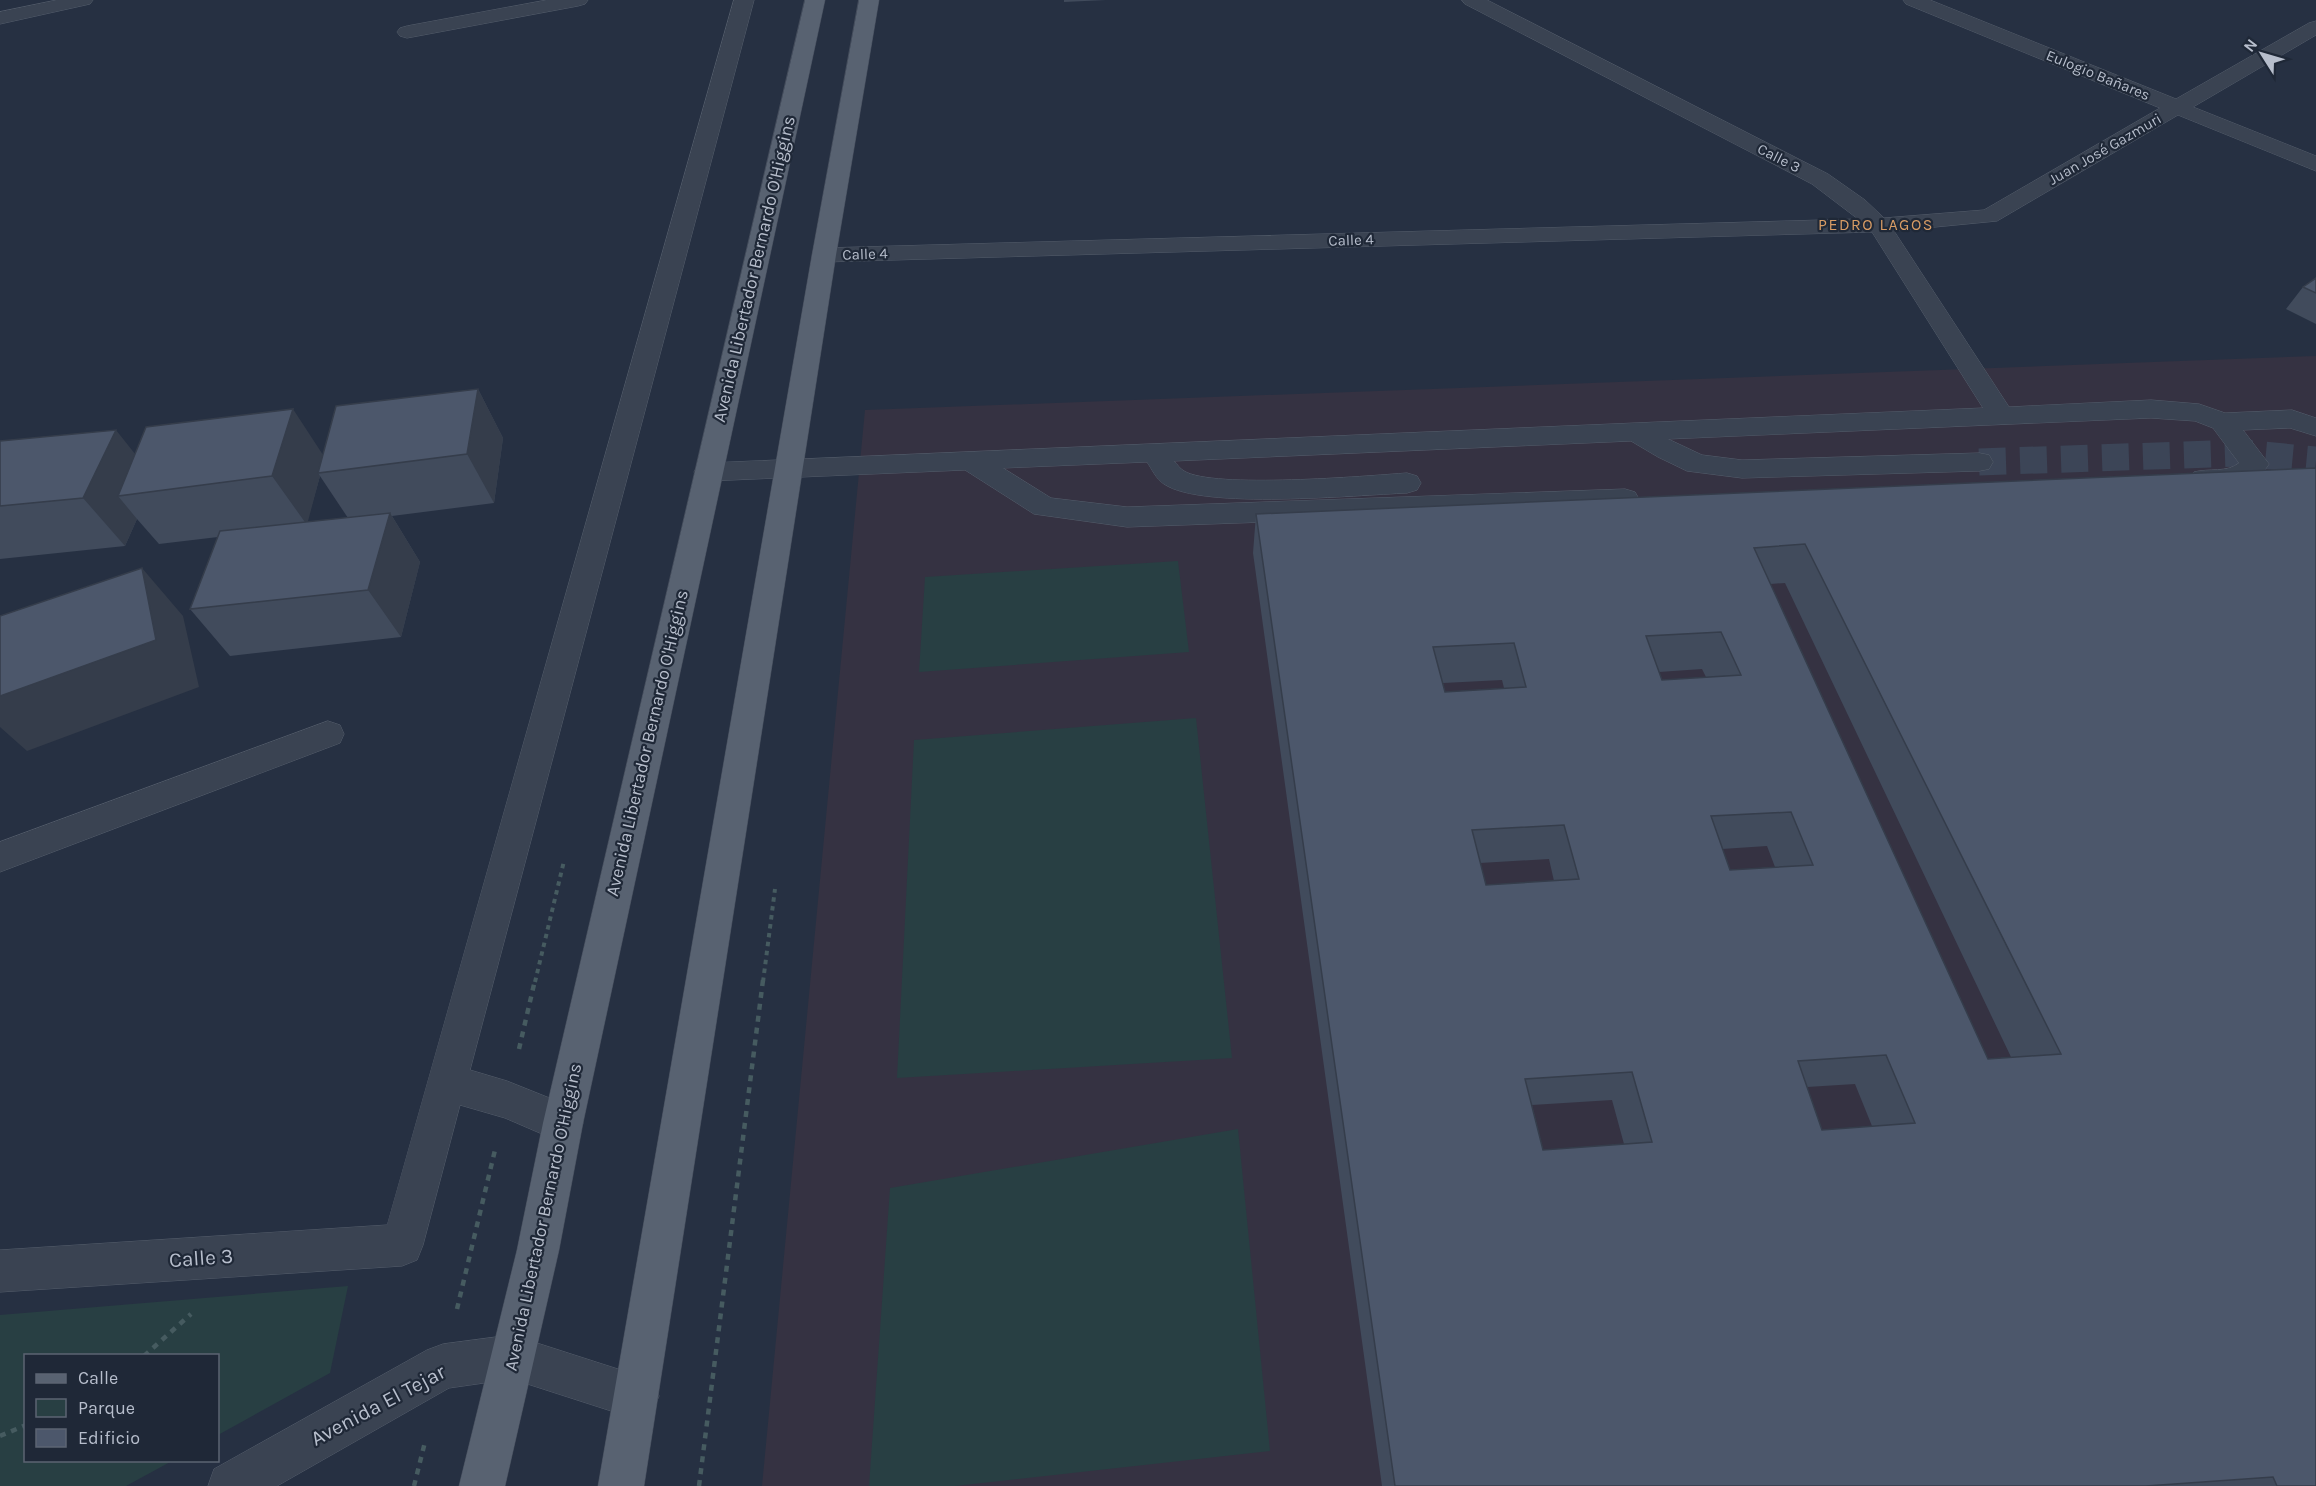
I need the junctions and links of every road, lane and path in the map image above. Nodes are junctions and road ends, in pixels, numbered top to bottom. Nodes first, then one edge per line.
1 (82, 0) edge
2 (578, 0) edge
3 (744, 0) edge
4 (815, 0) edge
5 (869, 0) edge
6 (1472, 0) edge
7 (1913, 0) edge
8 (0, 18) edge
9 (2316, 27) edge
10 (407, 32) dead end
11 (2178, 107) junction
12 (2316, 164) edge
13 (1878, 225) junction
14 (824, 255) junction
15 (2000, 414) junction
16 (2223, 422) junction
17 (2316, 427) edge
18 (1635, 431) junction
19 (1154, 452) junction
20 (969, 460) junction
21 (790, 468) junction
22 (708, 472) junction
23 (2180, 480) edge
24 (1407, 483) dead end
25 (1742, 495) edge
26 (1647, 498) edge
27 (328, 734) dead end
28 (0, 857) edge
29 (446, 1082) junction
30 (563, 1123) junction
31 (0, 1271) edge
32 (512, 1357) junction
33 (636, 1396) junction
34 (24, 1426) edge
35 (0, 1436) edge
36 (231, 1486) edge
37 (482, 1486) edge
38 (621, 1486) edge

1 - 8 street
2 - 10 street
3 - 29 street
4 - 22 main road, Avenida Libertador Bernardo O'Higgins
5 - 14 main road
6 - 13 street, Calle 3
7 - 11 street, Eulogio Bañares
9 - 11 street, Juan José Gazmuri
11 - 12 street, Eulogio Bañares
11 - 13 street, Juan José Gazmuri
13 - 14 street, Calle 4
13 - 15 street, Calle 3
14 - 21 main road
15 - 16 street
15 - 18 street
16 - 17 street
16 - 23 street
18 - 19 street
18 - 25 street
19 - 20 street
19 - 24 street
20 - 21 street
20 - 26 street
21 - 22 street
21 - 33 main road
22 - 30 main road, Avenida Libertador Bernardo O'Higgins
27 - 28 street
29 - 30 street
29 - 31 street, Calle 3
30 - 32 main road, Avenida Libertador Bernardo O'Higgins
32 - 33 street, Avenida El Tejar
32 - 36 street, Avenida El Tejar
32 - 37 main road, Avenida Libertador Bernardo O'Higgins
33 - 38 main road
34 - 35 path

